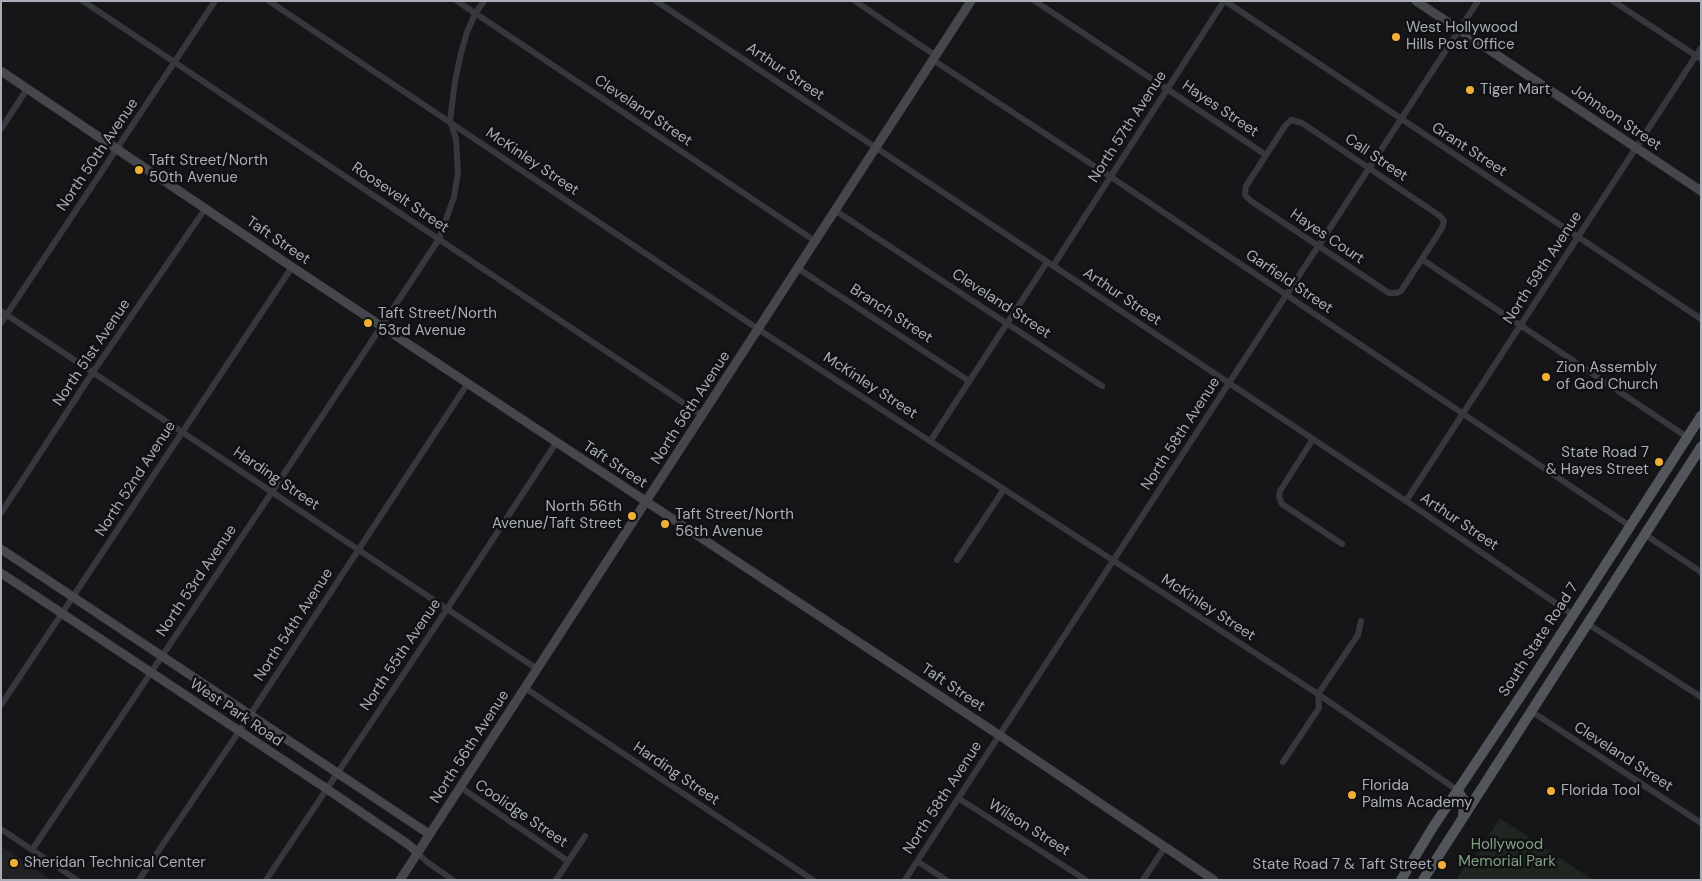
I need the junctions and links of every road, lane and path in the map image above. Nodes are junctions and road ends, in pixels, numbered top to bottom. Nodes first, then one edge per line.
1 (83, 1) edge
2 (215, 1) edge
3 (269, 1) edge
4 (457, 1) edge
5 (484, 1) edge
6 (656, 1) edge
7 (855, 1) edge
8 (971, 1) edge
9 (1035, 1) edge
10 (1224, 1) edge
11 (1416, 1) edge
12 (1478, 1) edge
13 (1613, 1) edge
14 (475, 14) junction
15 (1459, 30) junction
16 (1701, 48) edge
17 (935, 58) junction
18 (1698, 58) edge
19 (175, 63) junction
20 (1, 71) edge
21 (27, 89) junction
22 (1168, 89) junction
23 (1400, 120) junction
24 (450, 121) junction
25 (1, 129) edge
26 (876, 148) junction
27 (1636, 148) junction
28 (117, 150) junction
29 (1266, 155) junction
30 (1369, 169) junction
31 (1111, 178) junction
32 (1701, 191) edge
33 (206, 209) junction
34 (836, 211) junction
35 (1578, 236) junction
36 (439, 239) junction
37 (815, 241) junction
38 (1318, 246) junction
39 (1423, 260) junction
40 (1046, 262) junction
41 (1053, 266) junction
42 (292, 267) junction
43 (799, 269) junction
44 (1287, 296) junction
45 (4, 313) edge
46 (1701, 319) edge
47 (1, 323) edge
48 (1007, 323) junction
49 (1521, 325) junction
50 (381, 326) junction
51 (758, 329) junction
52 (93, 372) junction
53 (969, 381) junction
54 (468, 383) junction
55 (1229, 384) junction
56 (1102, 386) dead end
57 (1463, 414) junction
58 (703, 416) junction
59 (1699, 419) edge
60 (182, 432) junction
61 (1687, 437) junction
62 (1312, 439) junction
63 (931, 440) junction
64 (556, 443) junction
65 (1701, 447) edge
66 (1690, 463) junction
67 (1004, 489) junction
68 (272, 492) junction
69 (646, 501) junction
70 (1406, 501) junction
71 (1, 513) edge
72 (1630, 526) junction
73 (1644, 534) junction
74 (1342, 544) dead end
75 (1, 548) edge
76 (359, 550) junction
77 (957, 560) dead end
78 (1113, 561) junction
79 (1701, 572) edge
80 (1, 573) edge
81 (74, 597) junction
82 (447, 609) junction
83 (63, 613) junction
84 (1573, 615) junction
85 (1361, 621) dead end
86 (1588, 624) junction
87 (161, 655) junction
88 (537, 669) junction
89 (150, 672) junction
90 (1527, 686) junction
91 (525, 688) junction
92 (1318, 694) junction
93 (1701, 697) edge
94 (1, 705) edge
95 (1531, 711) junction
96 (250, 715) junction
97 (239, 731) junction
98 (999, 735) junction
99 (1283, 762) dead end
100 (337, 773) junction
101 (460, 787) junction
102 (326, 789) junction
103 (1457, 790) junction
104 (958, 798) junction
105 (1463, 816) junction
106 (1701, 823) edge
107 (1, 830) edge
108 (430, 834) junction
109 (585, 836) dead end
110 (1165, 847) junction
111 (32, 850) junction
112 (418, 853) junction
113 (568, 861) junction
114 (917, 861) junction
115 (804, 877) edge
116 (77, 880) edge
117 (138, 880) edge
118 (266, 880) edge
119 (400, 880) edge
120 (453, 880) edge
121 (556, 880) edge
122 (813, 880) edge
123 (905, 880) edge
124 (946, 880) edge
125 (1086, 880) edge
126 (1143, 880) edge
127 (1214, 880) edge
128 (1401, 880) edge
129 (1423, 880) edge

1 - 19 street, Roosevelt Street
2 - 19 street, North 50th Avenue
3 - 24 street, McKinley Street
4 - 14 street, Cleveland Street
5 - 14 street
6 - 26 street, Arthur Street
7 - 17 street, Garfield Street
8 - 17 street, North 56th Avenue
9 - 22 street, Hayes Street
10 - 22 street, North 57th Avenue
10 - 23 street, Grant Street
11 - 15 street, Johnson Street
12 - 15 street, North 58th Avenue
13 - 18 street
14 - 24 street
14 - 37 street, Cleveland Street
15 - 23 street, North 58th Avenue
15 - 27 street, Johnson Street
16 - 18 street, North 59th Avenue
17 - 26 street, North 56th Avenue
17 - 31 street, Garfield Street
18 - 27 street, North 59th Avenue
19 - 28 street, North 50th Avenue
19 - 36 street, Roosevelt Street
20 - 21 street, Taft Street
21 - 25 street
21 - 28 street, Taft Street
22 - 29 street, Hayes Street
22 - 31 street, North 57th Avenue
23 - 30 street, North 58th Avenue
23 - 35 street, Grant Street
24 - 36 street, North 53rd Avenue
24 - 51 street, McKinley Street
26 - 34 street, North 56th Avenue
26 - 40 street, Arthur Street
27 - 32 street, Johnson Street
27 - 35 street, North 59th Avenue
28 - 33 street, Taft Street
28 - 45 street, North 50th Avenue
29 - 30 street, Call Street
29 - 38 street, Hayes Court
30 - 38 street, North 58th Avenue
30 - 39 street, Call Street
31 - 41 street, North 57th Avenue
31 - 44 street, Garfield Street
33 - 42 street, Taft Street
33 - 52 street, North 51st Avenue
34 - 37 street, North 56th Avenue
34 - 48 street, Cleveland Street
35 - 46 street, Grant Street
35 - 49 street, North 59th Avenue
36 - 50 street, North 53rd Avenue
36 - 58 street, Roosevelt Street
37 - 43 street, North 56th Avenue
38 - 39 street, Hayes Court
38 - 44 street, North 58th Avenue
39 - 49 street
40 - 41 street, Arthur Street
40 - 48 street
41 - 55 street, Arthur Street
42 - 50 street, Taft Street
42 - 60 street, North 52nd Avenue
43 - 51 street, North 56th Avenue
43 - 53 street, Branch Street
44 - 55 street, North 58th Avenue
44 - 57 street, Garfield Street
45 - 47 street, North 50th Avenue
45 - 52 street, Harding Street
48 - 53 street
48 - 56 street, Cleveland Street
49 - 57 street, North 59th Avenue
49 - 61 street
50 - 54 street, Taft Street
50 - 68 street, North 53rd Avenue
51 - 58 street, North 56th Avenue
51 - 63 street, McKinley Street
52 - 60 street, Harding Street
52 - 71 street, North 51st Avenue
53 - 63 street
54 - 64 street, Taft Street
54 - 76 street, North 54th Avenue
55 - 62 street, Arthur Street
55 - 78 street, North 58th Avenue
57 - 70 street, North 59th Avenue
57 - 72 street, Garfield Street
58 - 69 street, North 56th Avenue
59 - 61 main road, South State Road 7
59 - 65 main road
60 - 68 street, Harding Street
60 - 81 street, North 52nd Avenue
61 - 66 main road
61 - 72 main road, South State Road 7
62 - 70 street, Arthur Street
62 - 74 street
63 - 67 street, McKinley Street
64 - 69 street, Taft Street
64 - 82 street, North 55th Avenue
65 - 66 main road, South State Road 7
66 - 73 main road, South State Road 7
67 - 77 street
67 - 78 street, McKinley Street
68 - 76 street, Harding Street
68 - 87 street, North 53rd Avenue
69 - 88 street, North 56th Avenue
69 - 98 street, Taft Street
70 - 84 street, Arthur Street
72 - 84 main road, South State Road 7
73 - 79 street
73 - 86 main road, South State Road 7
75 - 81 street, West Park Road
76 - 82 street, Harding Street
76 - 96 street, North 54th Avenue
78 - 92 street, McKinley Street
78 - 98 street, North 58th Avenue
80 - 83 street, West Park Road
81 - 83 street, North 52nd Avenue
81 - 87 street, West Park Road
82 - 88 street, Harding Street
82 - 100 street, North 55th Avenue
83 - 89 street, West Park Road
83 - 94 street, North 52nd Avenue
84 - 90 main road, South State Road 7
85 - 92 street
86 - 93 street
86 - 95 main road, South State Road 7
87 - 89 street, North 53rd Avenue
87 - 96 street, West Park Road
88 - 91 street, North 56th Avenue
89 - 97 street, West Park Road
89 - 111 street, North 53rd Avenue
90 - 95 main road
90 - 103 main road, South State Road 7
91 - 101 street, North 56th Avenue
91 - 115 street, Harding Street
92 - 99 street
92 - 103 street, McKinley Street
95 - 105 main road, South State Road 7
95 - 106 street, Cleveland Street
96 - 97 street, North 54th Avenue
96 - 100 street, West Park Road
97 - 102 street, West Park Road
97 - 117 street, North 54th Avenue
98 - 104 street, North 58th Avenue
98 - 110 street, Taft Street
100 - 102 street, North 55th Avenue
100 - 108 street, West Park Road
101 - 108 street, North 56th Avenue
101 - 113 street, Coolidge Street
102 - 112 street, West Park Road
102 - 118 street, North 55th Avenue
103 - 105 main road
103 - 128 main road, South State Road 7
104 - 114 street, North 58th Avenue
104 - 125 street, Wilson Street
105 - 129 main road, South State Road 7
107 - 111 street
108 - 112 street, North 56th Avenue
109 - 113 street
110 - 126 street
110 - 127 street, Taft Street
111 - 116 street
112 - 119 street, North 56th Avenue
112 - 120 street, West Park Road
113 - 121 street
114 - 123 street, North 58th Avenue
114 - 124 street
115 - 122 street, Harding Street

